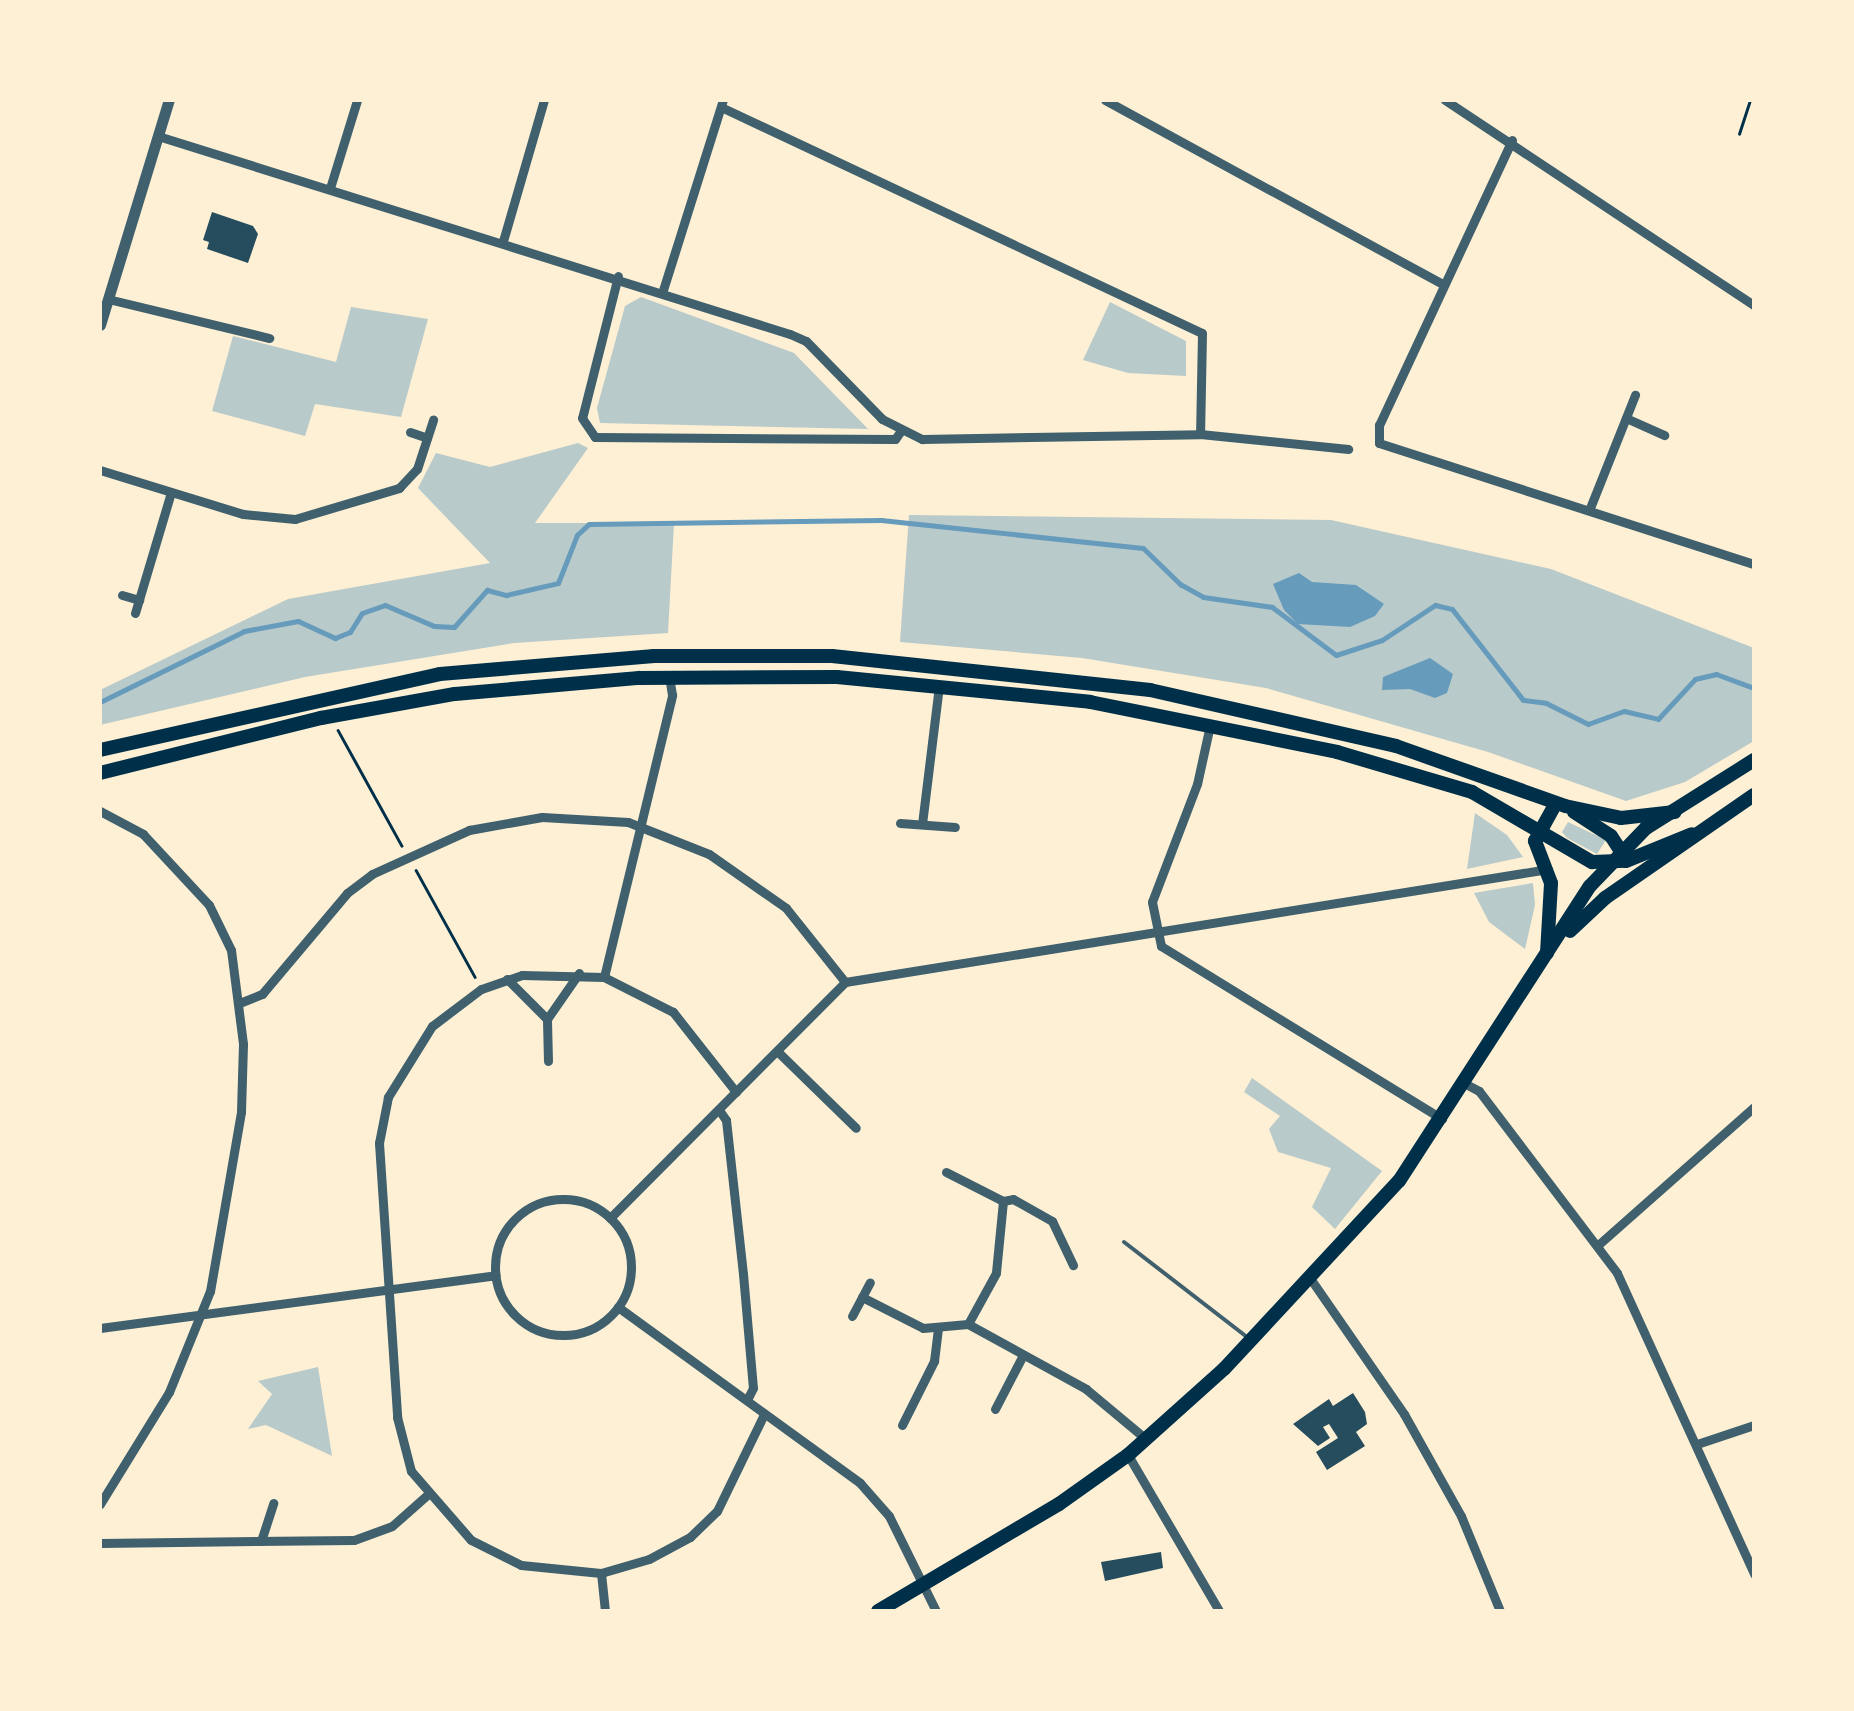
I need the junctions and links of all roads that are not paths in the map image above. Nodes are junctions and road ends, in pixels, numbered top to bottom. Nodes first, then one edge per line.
1 (169, 100) edge
2 (357, 100) edge
3 (544, 100) edge
4 (1105, 100) edge
5 (1446, 100) edge
6 (722, 103) edge
7 (158, 136) junction
8 (1512, 140) junction
9 (330, 188) junction
10 (503, 241) junction
11 (618, 276) junction
12 (1442, 284) junction
13 (663, 290) junction
14 (108, 298) junction
15 (1754, 305) edge
16 (100, 325) edge
17 (269, 338) dead end
18 (1636, 395) dead end
19 (1626, 418) junction
20 (433, 420) dead end
21 (410, 432) dead end
22 (900, 432) junction
23 (1200, 434) junction
24 (1664, 434) dead end
25 (427, 438) junction
26 (1348, 449) dead end
27 (100, 470) edge
28 (171, 492) junction
29 (1590, 508) junction
30 (1754, 564) edge
31 (122, 595) dead end
32 (139, 600) junction
33 (135, 613) dead end
34 (941, 663) junction
35 (669, 677) junction
36 (939, 684) junction
37 (1215, 703) junction
38 (1210, 723) junction
39 (100, 750) edge
40 (1754, 760) edge
41 (100, 773) edge
42 (1754, 795) edge
43 (1561, 805) junction
44 (100, 811) edge
45 (1675, 812) junction
46 (900, 822) dead end
47 (922, 824) junction
48 (640, 827) junction
49 (955, 827) dead end
50 (1538, 831) junction
51 (1692, 834) junction
52 (1619, 858) junction
53 (1548, 870) junction
54 (1624, 884) junction
55 (1157, 931) junction
56 (1551, 949) junction
57 (579, 973) junction
58 (604, 978) junction
59 (507, 979) junction
60 (845, 982) junction
61 (242, 1002) junction
62 (546, 1019) junction
63 (777, 1051) junction
64 (548, 1061) dead end
65 (1464, 1083) junction
66 (736, 1092) junction
67 (1754, 1107) edge
68 (718, 1110) junction
69 (1442, 1119) junction
70 (856, 1128) dead end
71 (946, 1172) dead end
72 (1003, 1200) junction
73 (610, 1218) junction
74 (1124, 1242) dead end
75 (1598, 1246) junction
76 (1073, 1265) dead end
77 (495, 1275) junction
78 (1312, 1281) junction
79 (870, 1282) dead end
80 (388, 1291) junction
81 (862, 1297) junction
82 (618, 1307) junction
83 (202, 1315) junction
84 (852, 1316) dead end
85 (968, 1324) junction
86 (100, 1328) edge
87 (938, 1330) junction
88 (1252, 1342) junction
89 (1024, 1355) junction
90 (747, 1400) junction
91 (995, 1409) dead end
92 (764, 1414) junction
93 (902, 1424) dead end
94 (1754, 1425) edge
95 (1146, 1440) junction
96 (1697, 1444) junction
97 (1128, 1455) junction
98 (428, 1495) junction
99 (273, 1503) dead end
100 (100, 1504) edge
101 (261, 1541) junction
102 (100, 1543) edge
103 (601, 1573) junction
104 (1754, 1574) edge
105 (924, 1586) junction
106 (605, 1611) edge
107 (878, 1611) edge
108 (936, 1611) edge
109 (1219, 1611) edge
110 (1500, 1611) edge

1 - 7 street
2 - 9 street
3 - 10 street
4 - 12 street
5 - 8 street
6 - 13 street
6 - 23 street
7 - 9 street
7 - 14 street
8 - 12 street
8 - 15 street
9 - 10 street
10 - 11 street
11 - 13 street
11 - 22 street
12 - 29 street
13 - 22 street
14 - 16 street
14 - 17 street
18 - 19 street
19 - 24 street
19 - 29 street
20 - 25 street
21 - 25 street
22 - 23 street
23 - 26 street
25 - 28 street
27 - 28 street
28 - 32 street
29 - 30 street
31 - 32 street
32 - 33 street
34 - 36 highway
34 - 37 highway
34 - 39 highway
35 - 36 highway
35 - 41 highway
35 - 48 street
36 - 38 highway
36 - 47 street
37 - 38 highway
37 - 43 highway
38 - 50 highway
38 - 55 street
40 - 45 highway
42 - 51 highway
43 - 45 highway
43 - 50 highway
43 - 52 highway
44 - 61 street
45 - 52 highway
46 - 47 street
47 - 49 street
48 - 58 street
48 - 60 street
48 - 61 street
50 - 52 highway
50 - 53 highway
51 - 52 highway
51 - 54 highway
52 - 54 highway
52 - 56 highway
53 - 55 street
53 - 56 highway
54 - 56 highway
55 - 60 street
55 - 69 street
56 - 65 highway
57 - 58 street
57 - 59 street
57 - 62 street
58 - 66 street
59 - 62 street
59 - 80 street
60 - 63 street
61 - 83 street
62 - 64 street
63 - 66 street
63 - 70 street
65 - 69 highway
65 - 75 street
66 - 68 street
67 - 75 street
68 - 73 street
68 - 90 street
69 - 78 highway
71 - 72 street
72 - 76 street
72 - 85 street
73 - 77 street
73 - 82 street
74 - 88 lane
75 - 96 street
77 - 80 street
77 - 82 street
78 - 88 highway
78 - 110 street
79 - 81 street
80 - 83 street
80 - 98 street
81 - 84 street
81 - 87 street
82 - 90 street
83 - 86 street
83 - 100 street
85 - 87 street
85 - 89 street
87 - 93 street
88 - 95 highway
89 - 91 street
89 - 95 street
90 - 92 street
92 - 103 street
92 - 105 street
94 - 96 street
95 - 97 highway
96 - 104 street
97 - 105 highway
97 - 109 street
98 - 101 street
98 - 103 street
99 - 101 street
101 - 102 street
103 - 106 street
105 - 107 highway
105 - 108 street

